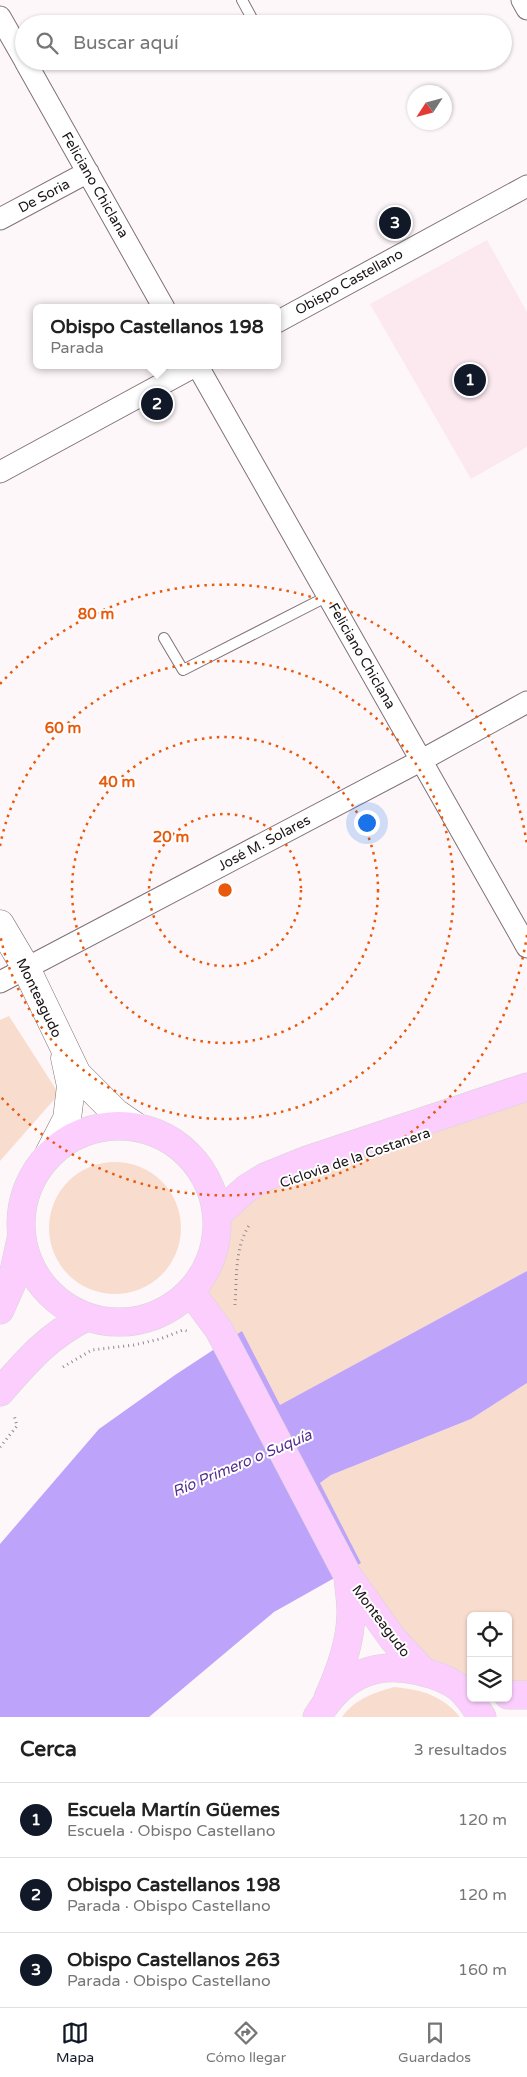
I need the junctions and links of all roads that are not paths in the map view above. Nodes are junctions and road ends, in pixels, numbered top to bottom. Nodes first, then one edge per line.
1 (242, 0) edge
2 (522, 0) edge
3 (527, 9) edge
4 (250, 15) edge
5 (0, 17) edge
6 (15, 44) edge
7 (30, 70) edge
8 (88, 172) junction
9 (527, 186) edge
10 (0, 219) edge
11 (162, 304) edge
12 (281, 320) edge
13 (190, 369) edge
14 (199, 369) edge
15 (0, 472) edge
16 (328, 596) junction
17 (164, 638) dead end
18 (527, 702) edge
19 (422, 760) junction
20 (0, 924) edge
21 (527, 947) edge
22 (26, 968) junction
23 (0, 982) edge
24 (62, 1046) junction
25 (527, 1088) edge
26 (135, 1126) junction
27 (49, 1154) junction
28 (217, 1215) junction
29 (22, 1238) junction
30 (191, 1292) junction
31 (0, 1310) edge
32 (86, 1316) junction
33 (10, 1400) edge
34 (348, 1576) junction
35 (423, 1671) junction
36 (465, 1689) edge
37 (512, 1695) edge
38 (527, 1695) edge
39 (322, 1709) edge
40 (482, 1717) edge

1 - 4 lane
2 - 3 street
5 - 6 street, Feliciano Chiclana
7 - 8 street, Feliciano Chiclana
8 - 10 street, De Soria
8 - 11 street, Feliciano Chiclana
9 - 12 street, Obispo Castellano
13 - 15 street
14 - 16 street, Feliciano Chiclana
16 - 17 lane
16 - 19 street, Feliciano Chiclana
18 - 19 street, José M. Solares
19 - 21 street, Feliciano Chiclana
19 - 22 street, José M. Solares
20 - 22 street, Monteagudo
22 - 23 street, José M. Solares
22 - 24 street, Monteagudo
24 - 26 street, Monteagudo
24 - 27 street, Monteagudo
25 - 28 main road
26 - 27 main road
26 - 28 main road
27 - 29 main road
28 - 30 main road
29 - 31 main road
29 - 32 main road
30 - 32 main road
30 - 34 main road
32 - 33 main road
34 - 35 main road, Monteagudo
34 - 39 main road, Monteagudo
35 - 36 main road
35 - 39 main road
36 - 40 main road
37 - 38 main road

